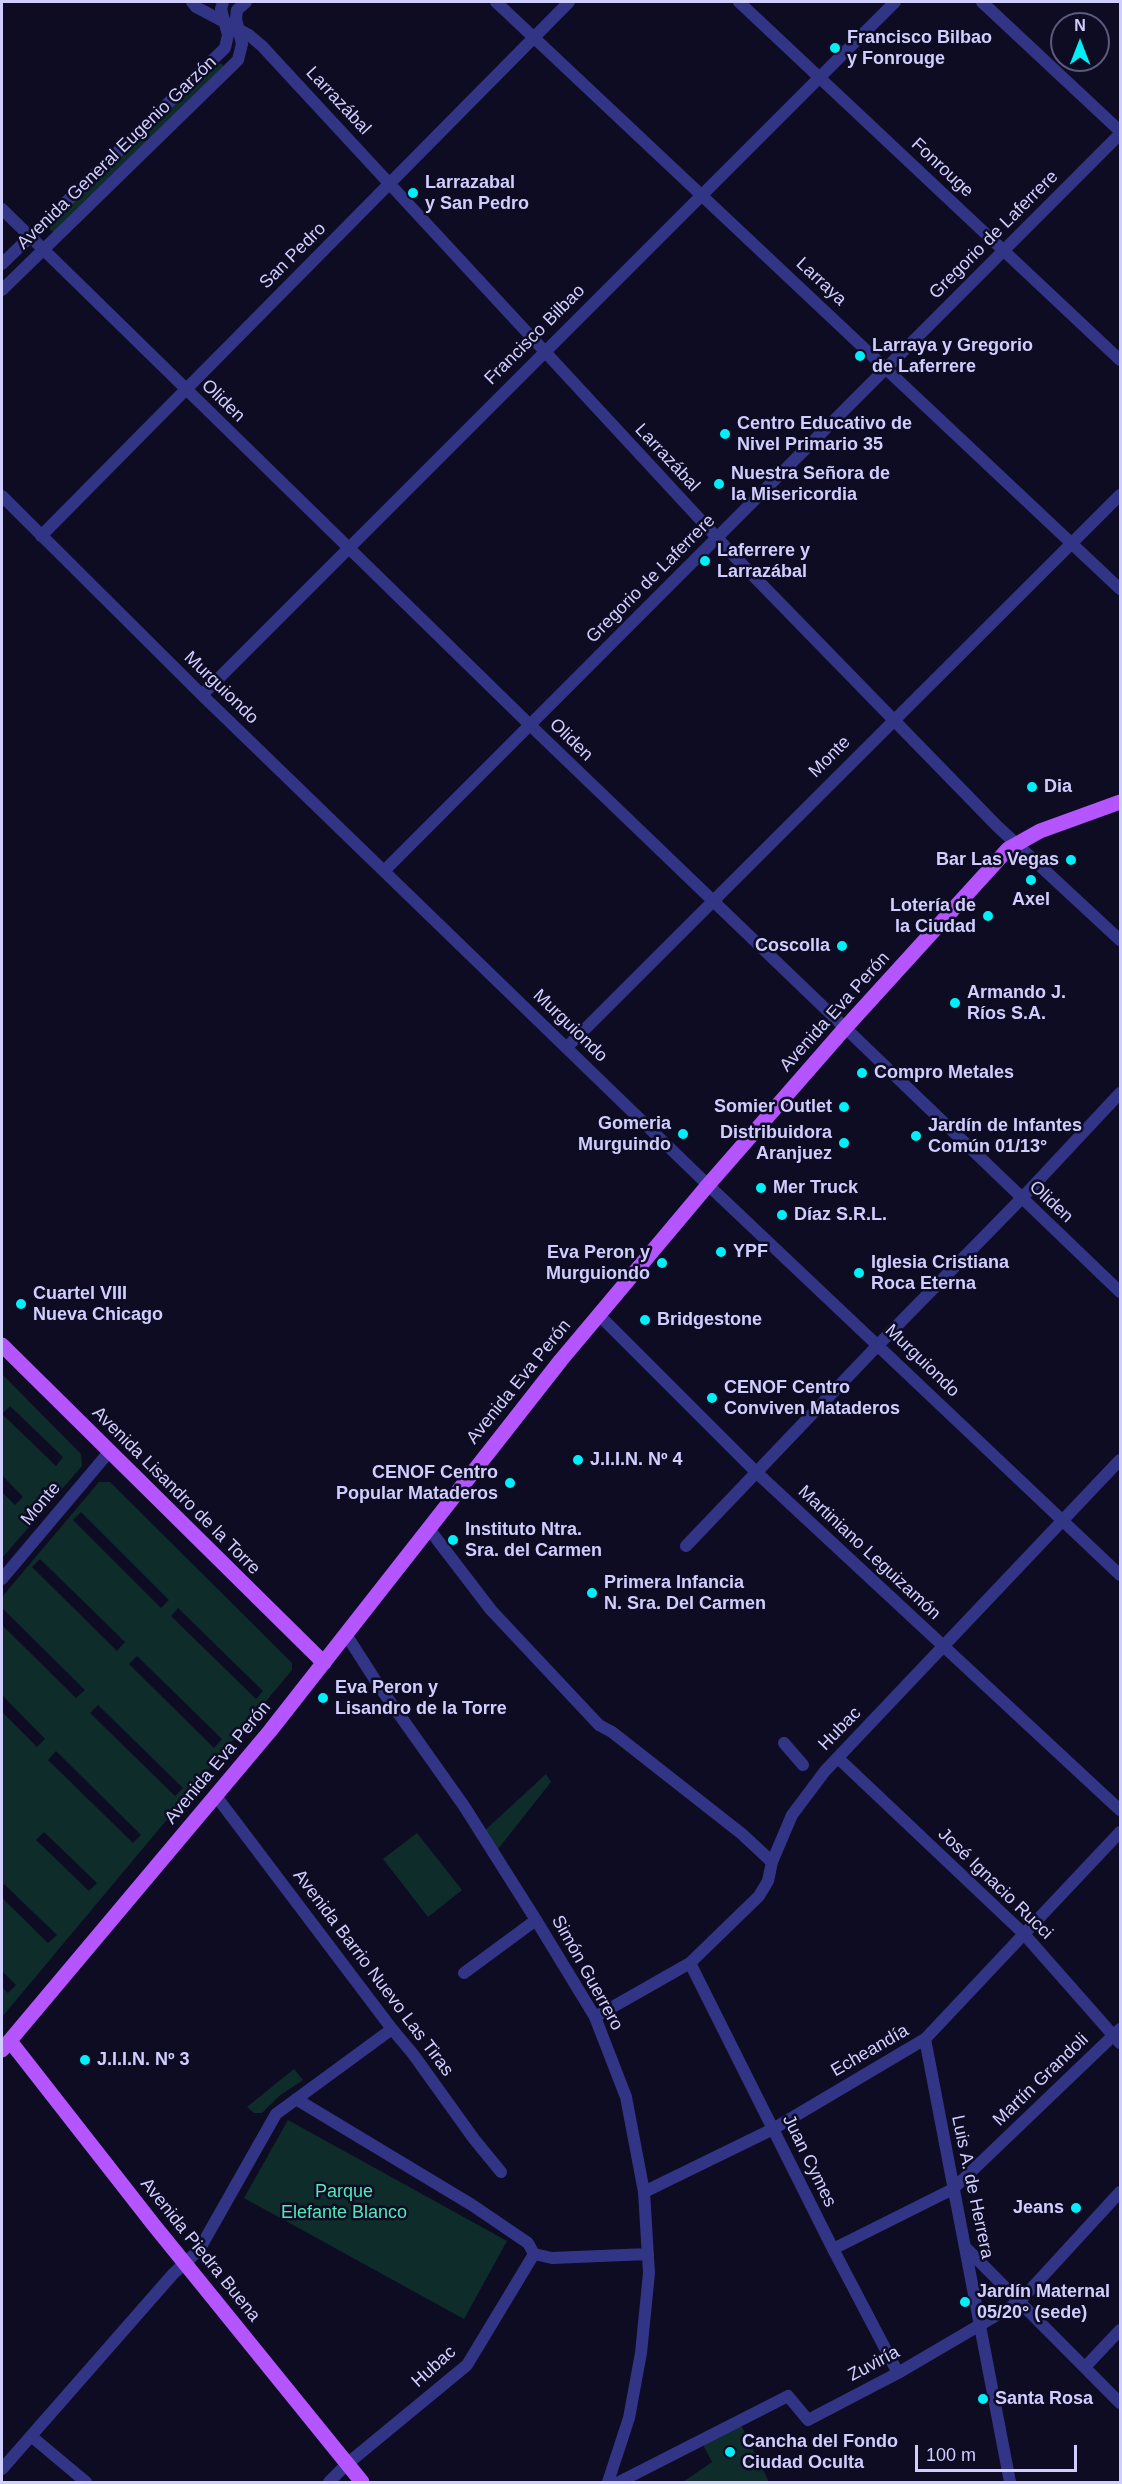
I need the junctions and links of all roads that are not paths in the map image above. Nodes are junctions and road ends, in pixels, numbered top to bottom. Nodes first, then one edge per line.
1 (192, 2) edge
2 (223, 2) edge
3 (246, 2) edge
4 (496, 2) edge
5 (569, 2) edge
6 (739, 2) edge
7 (895, 2) edge
8 (982, 2) edge
9 (225, 22) junction
10 (238, 30) junction
11 (534, 37) junction
12 (819, 77) junction
13 (1120, 133) edge
14 (389, 184) junction
15 (702, 195) junction
16 (2, 209) edge
17 (30, 237) junction
18 (44, 250) junction
19 (1004, 250) junction
20 (2, 264) edge
21 (2, 290) edge
22 (544, 352) junction
23 (1120, 360) edge
24 (887, 369) junction
25 (186, 390) junction
26 (1120, 495) edge
27 (2, 496) edge
28 (41, 536) junction
29 (717, 538) junction
30 (1072, 544) junction
31 (348, 548) junction
32 (1120, 589) edge
33 (202, 695) junction
34 (892, 720) junction
35 (530, 725) junction
36 (1120, 802) edge
37 (1017, 843) junction
38 (384, 871) junction
39 (713, 901) junction
40 (1120, 940) edge
41 (846, 1027) junction
42 (567, 1047) junction
43 (1120, 1093) edge
44 (708, 1185) junction
45 (1021, 1199) junction
46 (1120, 1292) edge
47 (599, 1315) junction
48 (879, 1344) junction
49 (2, 1345) edge
50 (109, 1452) junction
51 (1120, 1460) edge
52 (756, 1472) junction
53 (1063, 1520) junction
54 (429, 1529) junction
55 (686, 1546) dead end
56 (1120, 1575) edge
57 (2, 1579) edge
58 (347, 1636) junction
59 (943, 1647) junction
60 (324, 1663) junction
61 (784, 1743) dead end
62 (838, 1758) junction
63 (803, 1766) dead end
64 (216, 1796) junction
65 (1120, 1810) edge
66 (1120, 1832) edge
67 (772, 1862) junction
68 (536, 1920) junction
69 (1024, 1934) junction
70 (690, 1963) junction
71 (464, 1972) dead end
72 (595, 2017) junction
73 (392, 2029) junction
74 (1118, 2035) edge
75 (925, 2039) junction
76 (6, 2045) edge
77 (296, 2099) junction
78 (773, 2129) junction
79 (501, 2172) dead end
80 (953, 2188) junction
81 (644, 2192) junction
82 (1120, 2192) edge
83 (833, 2249) junction
84 (967, 2249) junction
85 (648, 2253) junction
86 (534, 2254) junction
87 (186, 2264) junction
88 (1018, 2302) junction
89 (980, 2325) junction
90 (1120, 2330) edge
91 (1086, 2366) junction
92 (898, 2373) junction
93 (1120, 2403) edge
94 (31, 2436) junction
95 (348, 2464) junction
96 (2, 2469) edge
97 (86, 2482) edge
98 (329, 2482) edge
99 (362, 2482) edge
100 (608, 2482) edge
101 (620, 2482) edge
102 (1010, 2482) edge

1 - 9 street, Larrazábal
2 - 9 street, Avenida General Eugenio Garzón
3 - 10 street, Avenida General Eugenio Garzón
4 - 11 street, Larraya
5 - 11 street, San Pedro
6 - 12 street, Fonrouge
7 - 12 street, Francisco Bilbao
8 - 13 street
9 - 10 street, Larrazábal
9 - 17 street, Avenida General Eugenio Garzón
10 - 14 street, Larrazábal
10 - 18 street, Avenida General Eugenio Garzón
11 - 14 street, San Pedro
11 - 15 street, Larraya
12 - 15 street, Francisco Bilbao
12 - 19 street, Fonrouge
13 - 19 street, Gregorio de Laferrere
14 - 22 street, Larrazábal
14 - 25 street, San Pedro
15 - 22 street, Francisco Bilbao
15 - 24 street, Larraya
16 - 17 street, Oliden
17 - 18 street, Oliden
17 - 20 street, Avenida General Eugenio Garzón
18 - 21 street, Avenida General Eugenio Garzón
18 - 25 street, Oliden
19 - 23 street, Fonrouge
19 - 24 street, Gregorio de Laferrere
22 - 29 street, Larrazábal
22 - 31 street, Francisco Bilbao
24 - 29 street, Gregorio de Laferrere
24 - 30 street, Larraya
25 - 28 street, San Pedro
25 - 31 street, Oliden
26 - 30 street, Monte
27 - 28 street, Murguiondo
28 - 33 street, Murguiondo
29 - 34 street, Larrazábal
29 - 35 street, Gregorio de Laferrere
30 - 32 street, Larraya
30 - 34 street, Monte
31 - 33 street, Francisco Bilbao
31 - 35 street, Oliden
33 - 38 street, Murguiondo
34 - 37 street, Larrazábal
34 - 39 street, Monte
35 - 38 street, Gregorio de Laferrere
35 - 39 street, Oliden
36 - 37 main road, Avenida Eva Perón
37 - 40 street, Larrazábal
37 - 41 main road, Avenida Eva Perón
38 - 42 street, Murguiondo
39 - 41 street, Oliden
39 - 42 street, Monte
41 - 44 main road, Avenida Eva Perón
41 - 45 street, Oliden
42 - 44 street, Murguiondo
43 - 45 street
44 - 47 main road, Avenida Eva Perón
44 - 48 street, Murguiondo
45 - 46 street, Oliden
45 - 48 street
47 - 52 street, Martiniano Leguizamón
47 - 54 main road, Avenida Eva Perón
48 - 52 street
48 - 53 street, Murguiondo
49 - 50 main road, Avenida Lisandro de la Torre
50 - 57 street, Monte
50 - 60 main road, Avenida Lisandro de la Torre
51 - 53 street, Hubac
52 - 55 street
52 - 59 street, Martiniano Leguizamón
53 - 56 street, Murguiondo
53 - 59 street, Hubac
54 - 58 main road, Avenida Eva Perón
54 - 67 street
58 - 60 main road, Avenida Eva Perón
58 - 68 street, Simón Guerrero
59 - 62 street, Hubac
59 - 65 street, Martiniano Leguizamón
60 - 64 main road, Avenida Eva Perón
61 - 63 street
62 - 67 street, Hubac
62 - 69 street, José Ignacio Rucci
64 - 73 street, Avenida Barrio Nuevo Las Tiras
64 - 76 main road, Avenida Eva Perón
66 - 69 street, Echeandía
67 - 70 street, Hubac
68 - 71 street
68 - 72 street, Simón Guerrero
69 - 74 street, José Ignacio Rucci
69 - 75 street, Echeandía
70 - 72 street, Hubac
70 - 78 street, Juan Cymes
72 - 81 street, Simón Guerrero
73 - 77 street
73 - 79 street, Avenida Barrio Nuevo Las Tiras
74 - 80 street, Martín Grandoli
75 - 78 street, Echeandía
75 - 80 street, Luis A. de Herrera
76 - 87 main road, Avenida Piedra Buena
77 - 86 street
77 - 87 street
78 - 81 street, Echeandía
78 - 83 street, Juan Cymes
80 - 83 street, Martín Grandoli
80 - 84 street, Luis A. de Herrera
81 - 85 street, Simón Guerrero
82 - 88 street, Zuviría
83 - 92 street, Juan Cymes
84 - 88 street
84 - 89 street, Luis A. de Herrera
85 - 86 street
85 - 100 street, Simón Guerrero
86 - 95 street, Hubac
87 - 94 street
87 - 95 main road, Avenida Piedra Buena
88 - 89 street, Zuviría
88 - 91 street
89 - 92 street, Zuviría
89 - 102 street, Luis A. de Herrera
90 - 91 street
91 - 93 street
92 - 101 street, Zuviría
94 - 96 street
94 - 97 street
95 - 98 street, Hubac
95 - 99 main road, Avenida Piedra Buena

